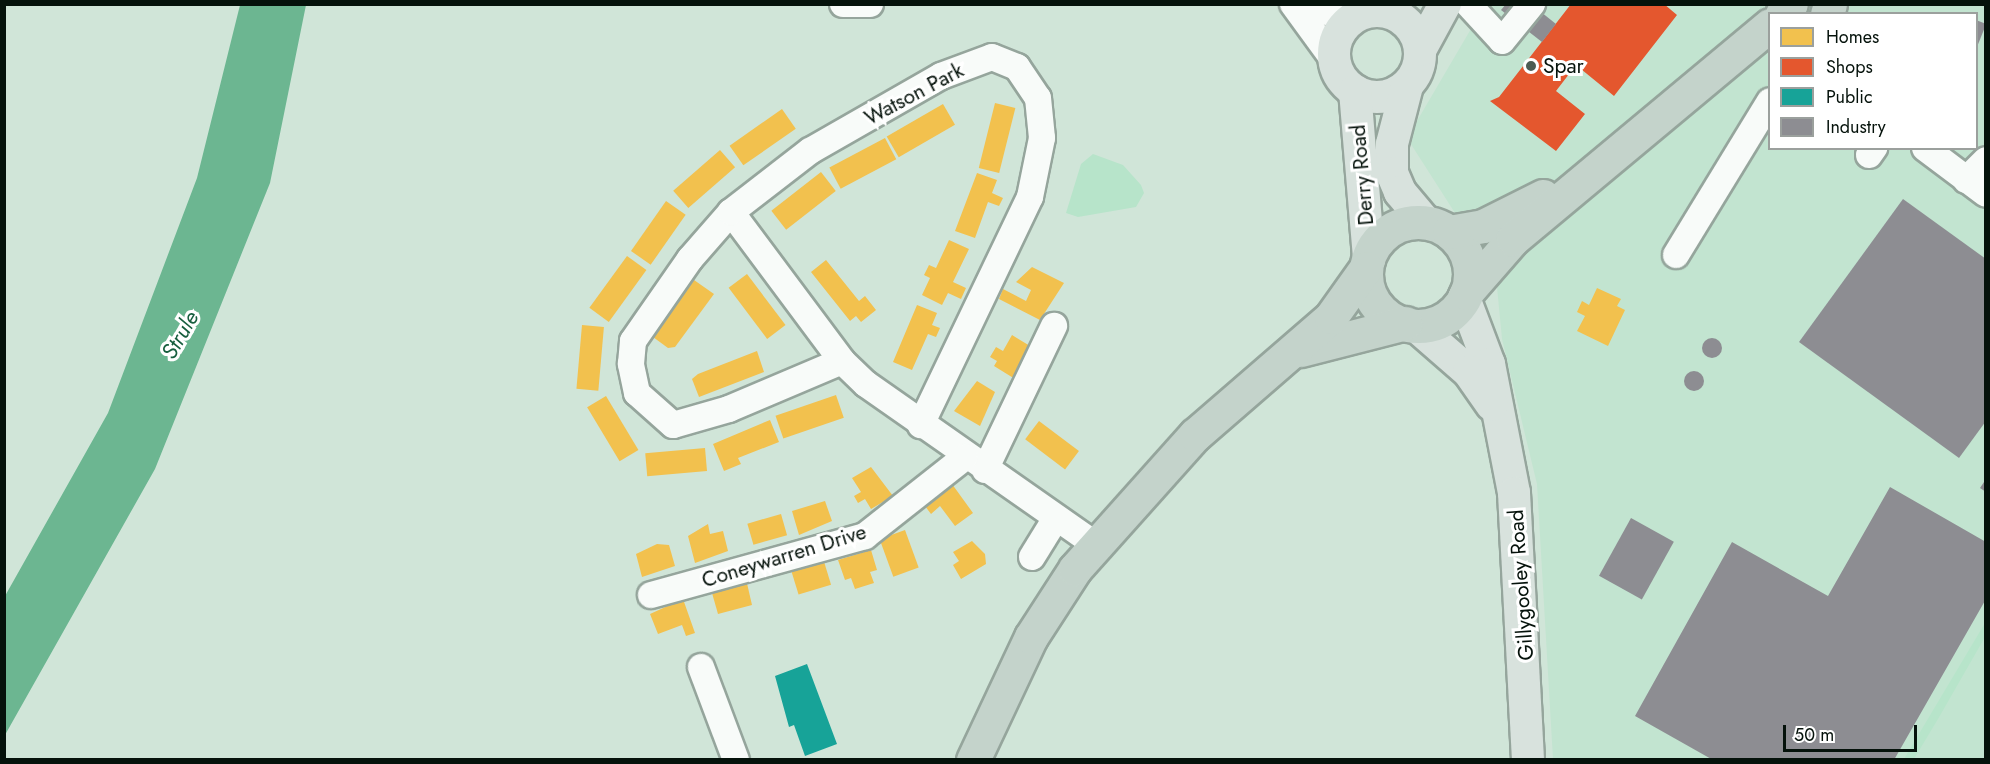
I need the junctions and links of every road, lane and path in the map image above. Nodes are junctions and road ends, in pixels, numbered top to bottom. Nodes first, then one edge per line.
1 (843, 4) edge
2 (870, 4) edge
3 (1424, 4) edge
4 (1445, 4) edge
5 (1468, 4) edge
6 (1532, 4) edge
7 (1295, 6) edge
8 (1389, 13) junction
9 (1357, 17) junction
10 (1768, 27) edge
11 (1420, 50) junction
12 (1336, 63) junction
13 (1407, 86) junction
14 (1355, 91) junction
15 (1768, 104) edge
16 (1928, 150) edge
17 (1986, 160) edge
18 (1597, 166) junction
19 (1976, 187) edge
20 (731, 212) junction
21 (1437, 227) junction
22 (1676, 255) dead end
23 (1367, 263) junction
24 (1465, 295) junction
25 (1411, 325) junction
26 (1054, 326) dead end
27 (1284, 357) junction
28 (842, 361) junction
29 (1498, 413) junction
30 (921, 425) junction
31 (975, 464) junction
32 (1056, 518) junction
33 (1095, 544) junction
34 (1032, 556) dead end
35 (651, 595) dead end
36 (701, 667) dead end
37 (736, 759) edge
38 (973, 759) edge
39 (1528, 759) edge

1 - 2 street
3 - 8 main road
4 - 11 main road
5 - 6 street
7 - 9 street
7 - 12 street
8 - 9 main road
8 - 11 main road
9 - 12 main road
10 - 18 highway
11 - 13 main road
12 - 14 main road
13 - 14 main road
13 - 21 main road, Derry Road
14 - 23 main road, Derry Road
15 - 22 street
16 - 19 street
17 - 19 street
18 - 21 highway
18 - 24 highway
20 - 28 street
20 - 28 street, Watson Park
20 - 30 street, Watson Park
21 - 23 highway
21 - 24 highway
23 - 25 highway
23 - 27 highway
24 - 25 highway
24 - 29 main road, Gillygooley Road
25 - 27 highway
25 - 29 main road, Gillygooley Road
26 - 31 street
27 - 33 highway
28 - 30 street
29 - 39 main road, Gillygooley Road
30 - 31 street
31 - 32 street
31 - 35 street, Coneywarren Drive
32 - 33 street
32 - 34 street
33 - 38 highway
36 - 37 street

